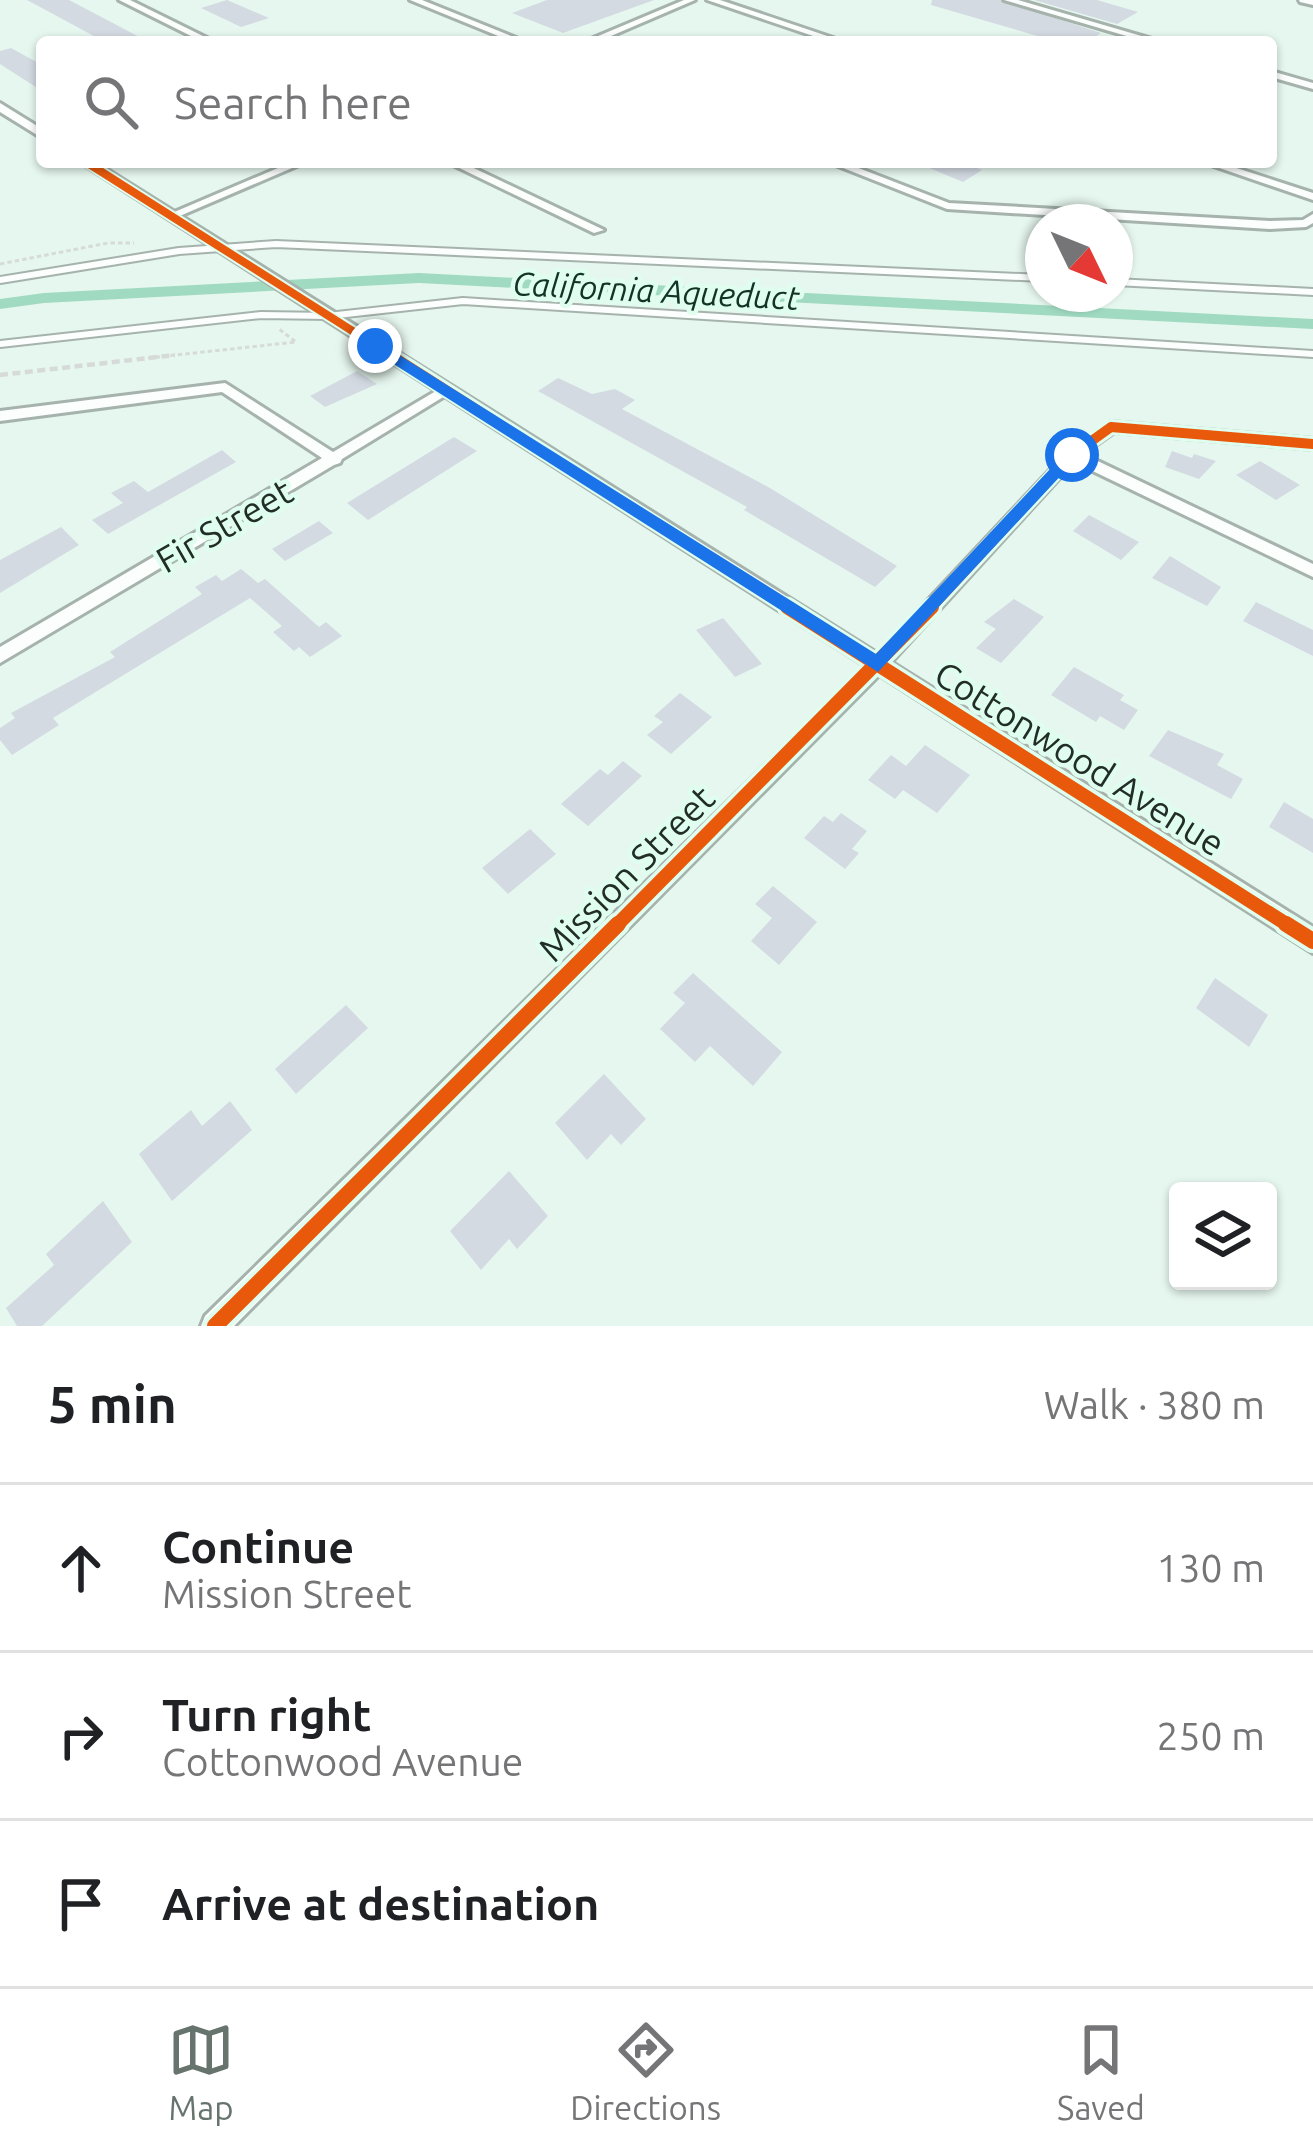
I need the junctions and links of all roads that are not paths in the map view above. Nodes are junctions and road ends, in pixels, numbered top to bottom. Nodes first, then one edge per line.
1 (123, 0) edge
2 (414, 0) edge
3 (691, 0) edge
4 (711, 0) edge
5 (1008, 0) edge
6 (1303, 0) edge
7 (1313, 2) edge
8 (198, 36) edge
9 (505, 36) edge
10 (604, 36) edge
11 (822, 36) edge
12 (1135, 36) edge
13 (1277, 76) edge
14 (1313, 86) edge
15 (0, 107) edge
16 (36, 130) edge
17 (95, 168) edge
18 (287, 168) edge
19 (465, 168) edge
20 (849, 168) edge
21 (1226, 168) edge
22 (1313, 196) edge
23 (171, 216) junction
24 (1313, 218) edge
25 (598, 230) dead end
26 (224, 250) junction
27 (1025, 277) edge
28 (0, 280) edge
29 (1133, 282) edge
30 (1313, 292) edge
31 (328, 316) junction
32 (0, 344) edge
33 (1313, 354) edge
34 (446, 391) junction
35 (0, 416) edge
36 (1313, 444) edge
37 (1072, 455) junction
38 (335, 460) junction
39 (1313, 571) edge
40 (0, 656) edge
41 (878, 665) junction
42 (1313, 941) edge
43 (215, 1326) edge

1 - 8 street
2 - 9 street
3 - 10 street
4 - 11 street
5 - 12 street
6 - 7 street
13 - 14 street
15 - 16 street
17 - 23 street, Cottonwood Avenue
18 - 23 street
19 - 25 street
20 - 24 street
21 - 22 street
23 - 26 street, Cottonwood Avenue
26 - 27 lane
26 - 28 lane
26 - 31 street, Cottonwood Avenue
29 - 30 lane
31 - 32 lane
31 - 33 lane
31 - 34 street, Cottonwood Avenue
34 - 38 street, Fir Street
34 - 41 street, Cottonwood Avenue
35 - 38 street
36 - 37 street, Mission Street
37 - 39 street
37 - 41 street, Mission Street
38 - 40 street, Fir Street
41 - 42 street, Cottonwood Avenue
41 - 43 street, Mission Street

